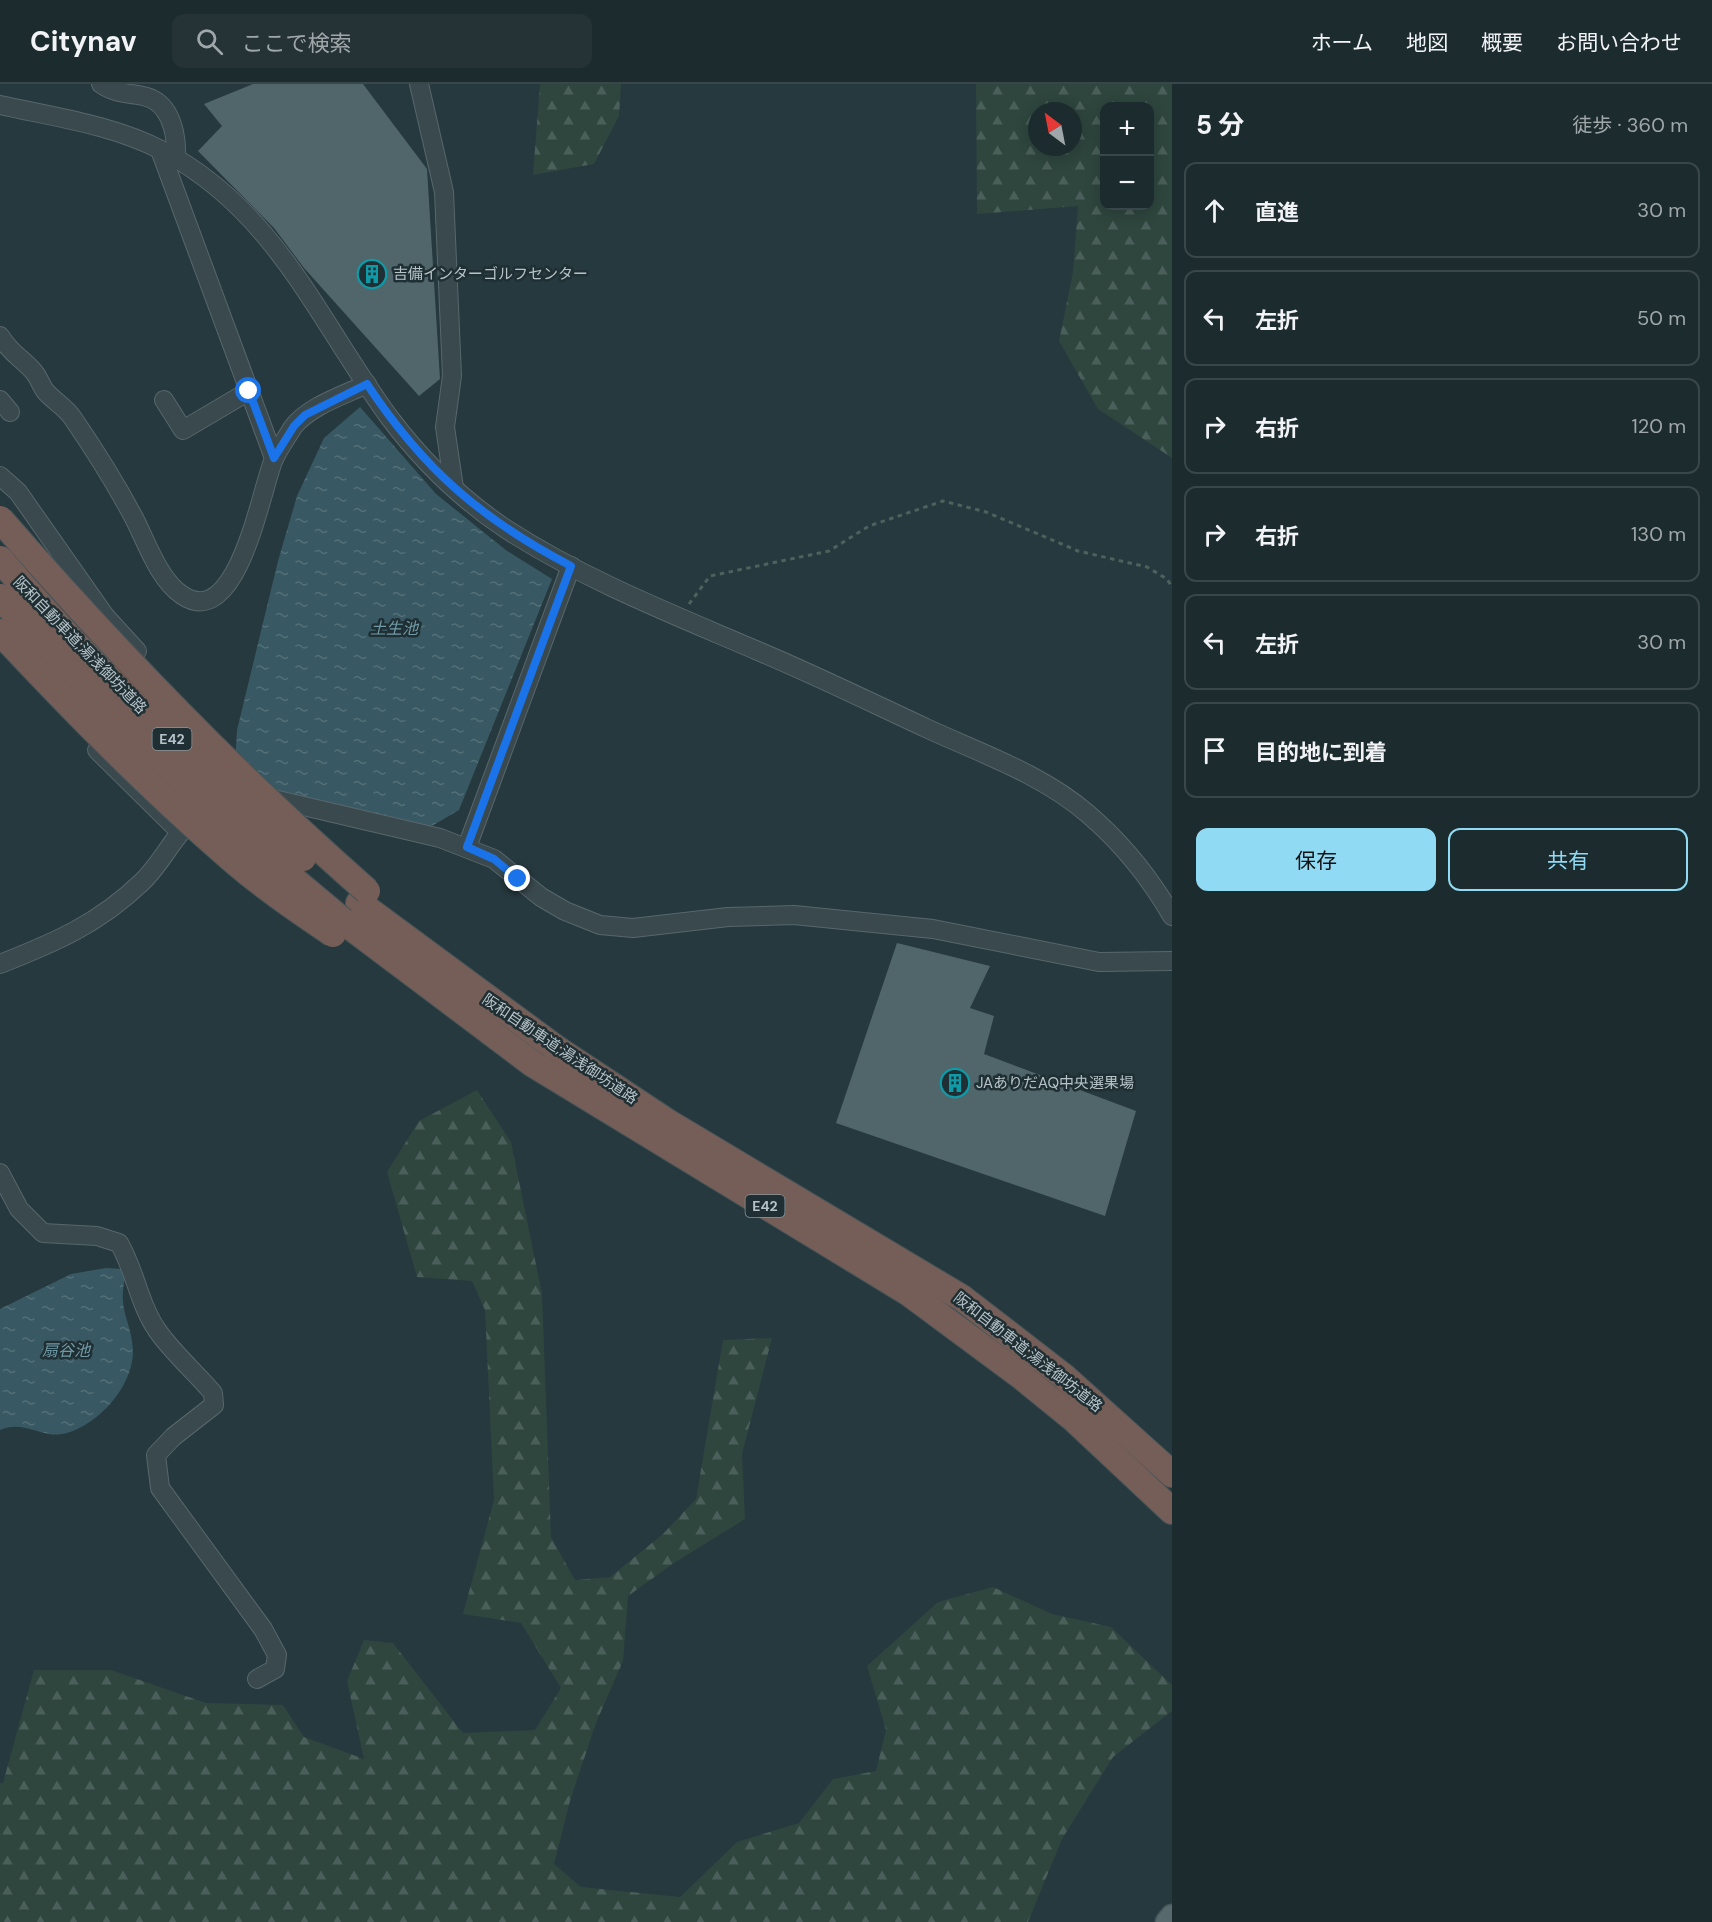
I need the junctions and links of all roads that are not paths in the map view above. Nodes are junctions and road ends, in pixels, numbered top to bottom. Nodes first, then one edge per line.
1 (101, 84) edge
2 (419, 84) edge
3 (0, 105) edge
4 (168, 154) junction
5 (0, 336) edge
6 (367, 384) junction
7 (249, 391) junction
8 (164, 400) dead end
9 (274, 458) junction
10 (0, 476) edge
11 (454, 488) junction
12 (0, 519) edge
13 (0, 559) edge
14 (571, 566) junction
15 (0, 597) edge
16 (0, 632) edge
17 (0, 650) edge
18 (135, 790) junction
19 (179, 831) junction
20 (467, 847) junction
21 (351, 912) junction
22 (1172, 916) edge
23 (1172, 961) edge
24 (0, 964) edge
25 (0, 1173) edge
26 (1172, 1474) edge
27 (1172, 1511) edge
28 (257, 1679) dead end
29 (1172, 1916) edge
30 (1167, 1922) edge

1 - 4 street
2 - 11 street
3 - 4 street
4 - 6 street
4 - 7 street
5 - 9 street
6 - 9 street
6 - 11 street
7 - 8 street
7 - 9 street
10 - 18 street
11 - 14 street
12 - 21 highway, bridge
13 - 21 highway, 阪和自動車道;湯浅御坊道路 / E42, bridge
14 - 20 street
14 - 22 street
15 - 21 highway, 阪和自動車道;湯浅御坊道路 / E42, bridge
16 - 21 highway, bridge
17 - 18 street
18 - 19 street
19 - 20 street
19 - 24 street
20 - 23 street
21 - 26 highway, 阪和自動車道;湯浅御坊道路 / E42
21 - 27 highway, 阪和自動車道;湯浅御坊道路 / E42
25 - 28 street
29 - 30 main road

